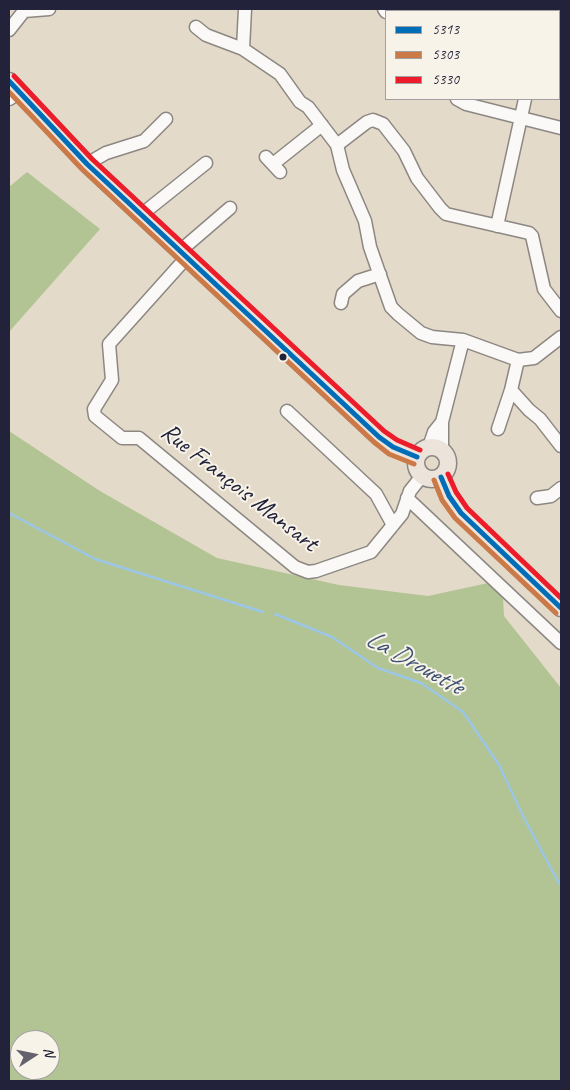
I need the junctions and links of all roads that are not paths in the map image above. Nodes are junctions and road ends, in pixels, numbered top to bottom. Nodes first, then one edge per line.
1 (49, 9) edge
2 (245, 9) edge
3 (546, 9) edge
4 (561, 9) edge
5 (196, 27) dead end
6 (9, 30) edge
7 (243, 49) junction
8 (12, 91) edge
9 (459, 100) edge
10 (525, 100) edge
11 (521, 118) junction
12 (166, 119) dead end
13 (322, 126) junction
14 (561, 128) edge
15 (337, 145) junction
16 (206, 163) dead end
17 (87, 164) junction
18 (273, 164) dead end
19 (230, 208) dead end
20 (141, 215) junction
21 (497, 226) junction
22 (183, 254) junction
23 (380, 274) junction
24 (341, 304) dead end
25 (561, 311) edge
26 (561, 337) edge
27 (463, 340) junction
28 (518, 360) junction
29 (511, 390) junction
30 (288, 411) dead end
31 (498, 429) dead end
32 (561, 446) edge
33 (429, 451) junction
34 (422, 476) junction
35 (441, 478) junction
36 (561, 488) edge
37 (407, 498) junction
38 (537, 498) dead end
39 (393, 525) junction
40 (561, 608) edge
41 (561, 643) edge

1 - 6 street
2 - 7 street
3 - 4 street
5 - 7 street
7 - 13 street
8 - 17 main road
9 - 11 street
10 - 11 street
11 - 14 street
11 - 21 street
12 - 17 street
13 - 15 street
13 - 18 street
15 - 21 street
15 - 23 street
16 - 20 street
17 - 20 main road
19 - 22 street, Rue François Mansart
20 - 22 main road
21 - 25 street
22 - 33 main road
22 - 39 street, Rue François Mansart
23 - 24 street
23 - 27 street
26 - 28 street
27 - 28 street
27 - 33 street
28 - 29 street
29 - 31 street
29 - 32 street
30 - 39 street
33 - 34 main road
33 - 35 main road
34 - 35 main road
34 - 37 street, Rue François Mansart
35 - 40 main road
36 - 38 street
37 - 39 street, Rue François Mansart
37 - 41 street

